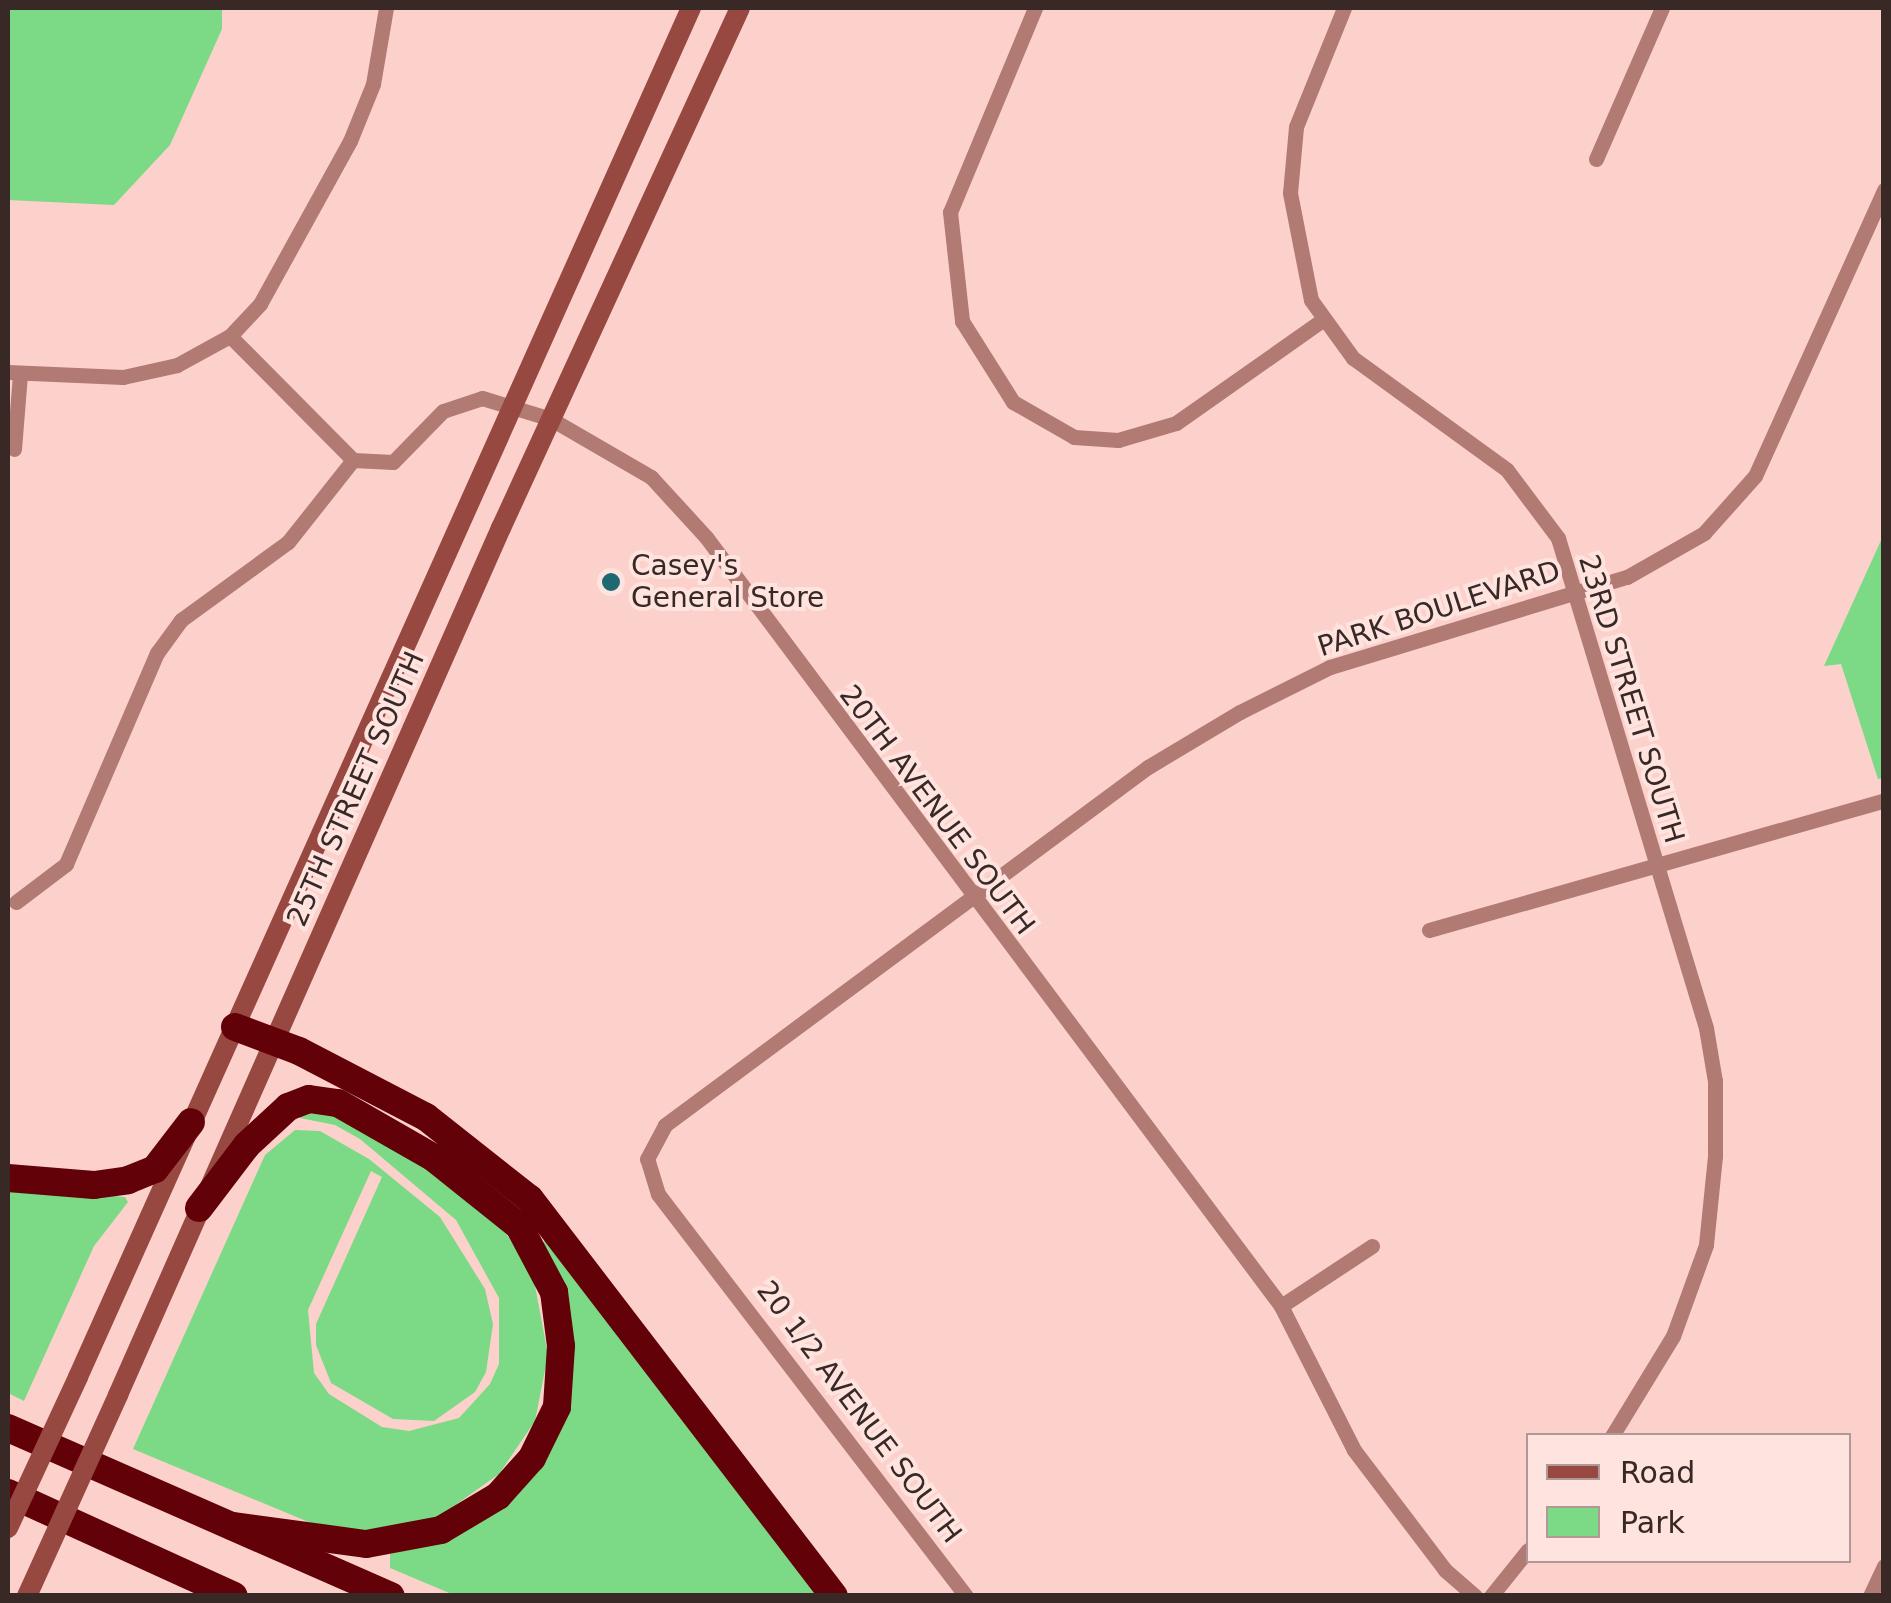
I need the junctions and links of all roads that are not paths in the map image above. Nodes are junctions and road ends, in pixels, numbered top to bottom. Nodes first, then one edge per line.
1 (386, 8) edge
2 (690, 8) edge
3 (740, 8) edge
4 (1036, 8) edge
5 (1344, 8) edge
6 (1662, 8) edge
7 (1596, 159) dead end
8 (1884, 190) edge
9 (1321, 321) junction
10 (230, 336) junction
11 (14, 373) edge
12 (510, 403) junction
13 (552, 419) junction
14 (14, 449) dead end
15 (353, 460) junction
16 (1572, 593) junction
17 (1884, 800) edge
18 (1654, 866) junction
19 (971, 895) junction
20 (16, 902) dead end
21 (1430, 930) dead end
22 (235, 1028) junction
23 (275, 1040) junction
24 (191, 1122) junction
25 (8, 1178) edge
26 (199, 1208) junction
27 (1372, 1246) dead end
28 (710, 1259) joint
29 (1281, 1306) junction
30 (8, 1428) edge
31 (1614, 1433) edge
32 (8, 1492) edge
33 (232, 1526) junction
34 (8, 1528) edge
35 (1526, 1553) edge
36 (1884, 1566) edge
37 (27, 1596) edge
38 (234, 1596) edge
39 (390, 1596) edge
40 (834, 1596) edge
41 (966, 1596) edge
42 (1475, 1596) edge
43 (1492, 1596) edge
44 (1870, 1596) edge

1 - 10 street
2 - 12 main road, 25TH STREET SOUTH
3 - 13 main road, 25TH STREET SOUTH
4 - 9 street
5 - 9 street, 23RD STREET SOUTH
6 - 7 street
8 - 16 street, PARK BOULEVARD
9 - 16 street, 23RD STREET SOUTH
10 - 11 street
10 - 15 street
11 - 14 street
12 - 13 street, 20TH AVENUE SOUTH
12 - 15 street, 20TH AVENUE SOUTH
12 - 22 main road, 25TH STREET SOUTH
13 - 19 street, 20TH AVENUE SOUTH
13 - 23 main road, 25TH STREET SOUTH
15 - 20 street
16 - 18 street, 23RD STREET SOUTH
16 - 19 street, PARK BOULEVARD
17 - 18 street
18 - 21 street
18 - 31 street, 23RD STREET SOUTH
19 - 28 street, PARK BOULEVARD
19 - 29 street, 20TH AVENUE SOUTH
22 - 23 highway
22 - 24 main road, 25TH STREET SOUTH
23 - 26 main road, 25TH STREET SOUTH
23 - 40 highway
24 - 25 highway
24 - 34 main road, 25TH STREET SOUTH, bridge
26 - 33 highway
26 - 37 main road, 25TH STREET SOUTH, bridge
27 - 29 street
28 - 41 street, 20 1/2 AVENUE SOUTH
29 - 42 street, 20TH AVENUE SOUTH
30 - 33 highway
32 - 38 highway
33 - 39 highway
35 - 43 street
36 - 44 street

